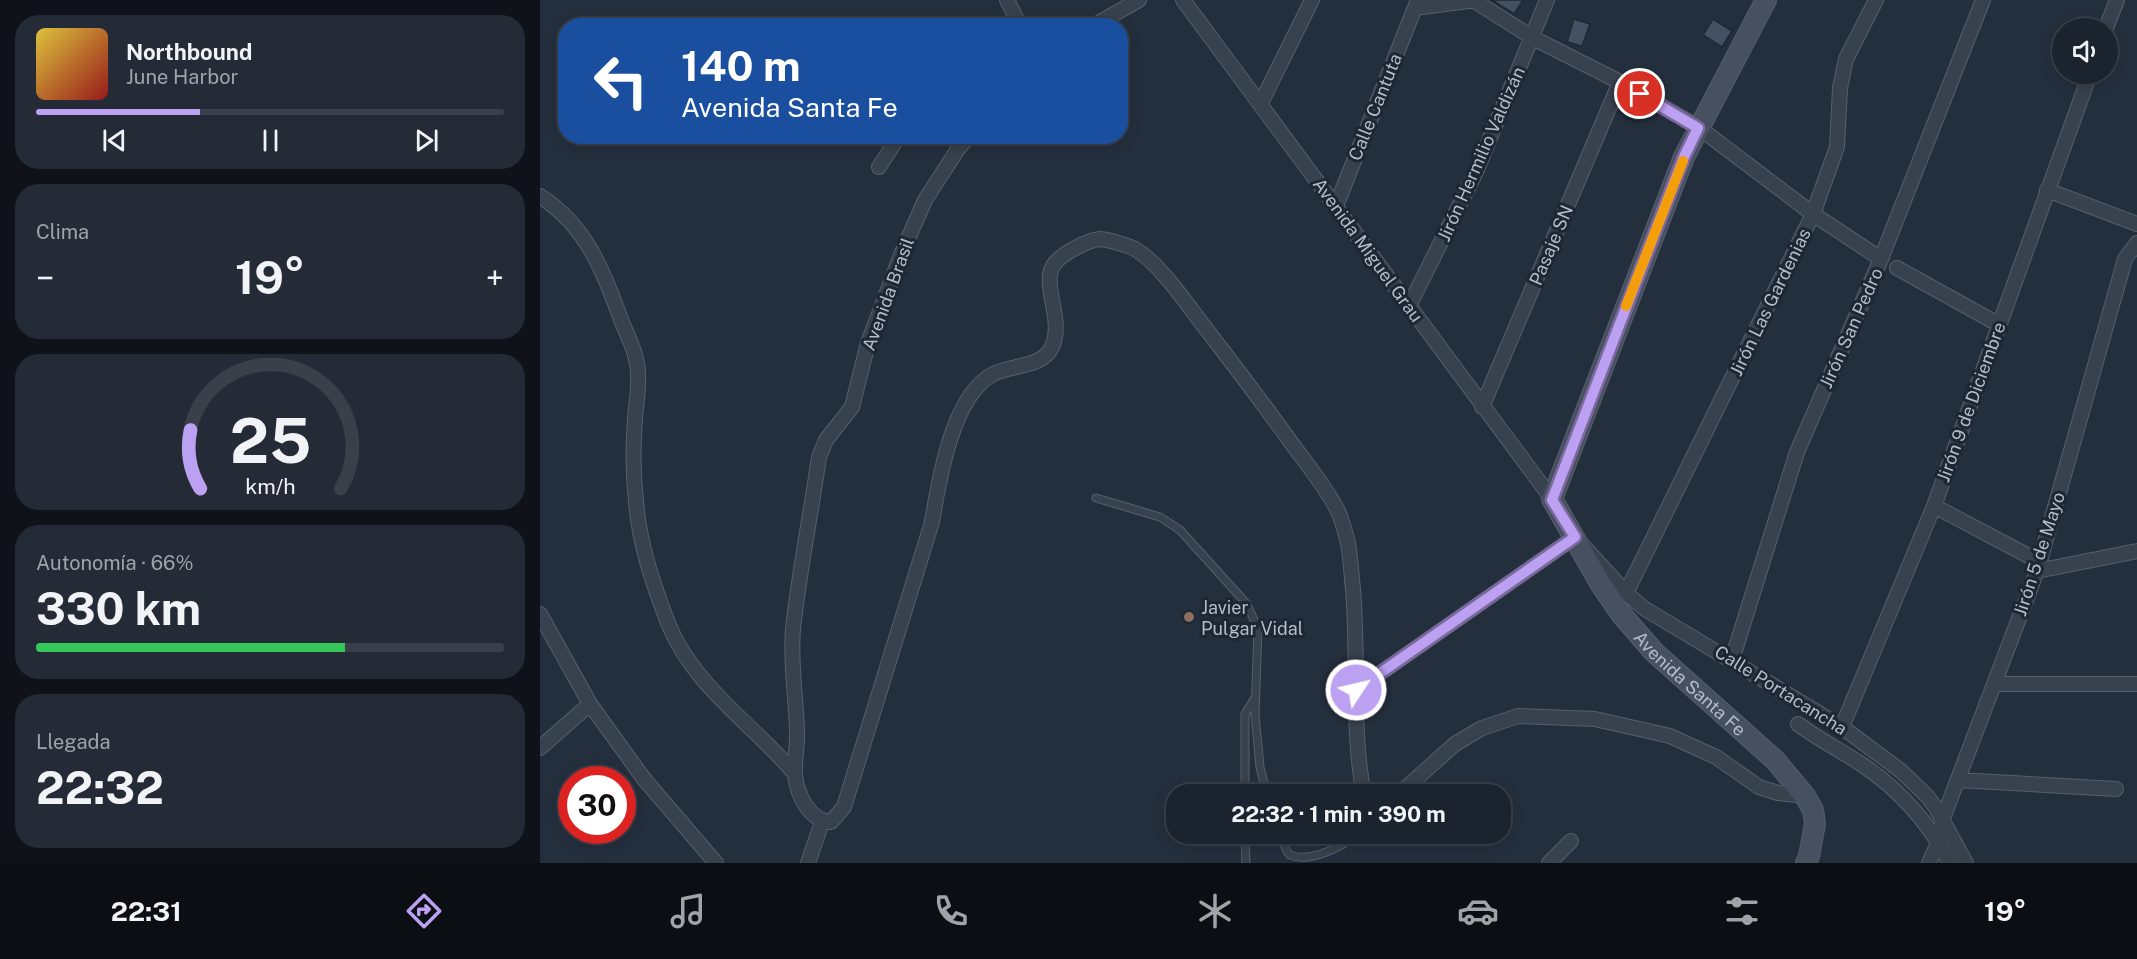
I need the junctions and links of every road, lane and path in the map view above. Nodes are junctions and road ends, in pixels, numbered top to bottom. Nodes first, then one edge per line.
1 (1007, 0) edge
2 (1139, 0) edge
3 (1312, 0) edge
4 (1474, 0) edge
5 (1547, 0) edge
6 (1766, 0) edge
7 (1876, 0) edge
8 (1983, 0) edge
9 (2117, 0) edge
10 (1185, 1) edge
11 (1416, 4) edge
12 (1016, 18) edge
13 (1107, 18) edge
14 (2110, 18) edge
15 (1533, 38) junction
16 (1620, 82) junction
17 (2086, 84) edge
18 (1261, 103) junction
19 (1698, 128) junction
20 (894, 144) edge
21 (962, 144) edge
22 (879, 167) dead end
23 (2047, 190) junction
24 (540, 196) edge
25 (1336, 206) junction
26 (1813, 214) junction
27 (2137, 224) edge
28 (2137, 243) edge
29 (1881, 259) junction
30 (1897, 268) dead end
31 (1409, 306) junction
32 (1998, 324) junction
33 (1482, 407) junction
34 (1096, 498) dead end
35 (1552, 500) junction
36 (1934, 506) junction
37 (1575, 537) junction
38 (2137, 551) edge
39 (2038, 566) junction
40 (1626, 592) junction
41 (540, 614) edge
42 (1732, 660) junction
43 (1994, 684) junction
44 (2136, 684) edge
45 (1356, 690) junction
46 (1255, 698) junction
47 (590, 704) junction
48 (1798, 724) dead end
49 (1842, 727) junction
50 (540, 748) edge
51 (795, 774) junction
52 (1958, 780) junction
53 (1245, 784) edge
54 (1264, 784) edge
55 (1362, 784) edge
56 (1410, 784) edge
57 (2116, 789) dead end
58 (1805, 796) junction
59 (1942, 821) junction
60 (822, 822) junction
61 (1571, 841) dead end
62 (1939, 841) junction
63 (1245, 844) edge
64 (1284, 844) edge
65 (1343, 844) edge
66 (716, 863) edge
67 (808, 863) edge
68 (1246, 863) edge
69 (1549, 863) edge
70 (1806, 863) edge
71 (1929, 863) edge
72 (1950, 863) edge
73 (1966, 863) edge

1 - 12 street
2 - 13 street
3 - 18 street
4 - 11 street, Calle Cantuta
4 - 15 street
5 - 15 street, Jirón Hermilio Valdizán
6 - 19 street
7 - 26 street, Jirón Las Gardenias
8 - 29 street, Jirón San Pedro
9 - 14 street
10 - 18 street, Avenida Miguel Grau
11 - 25 street, Calle Cantuta
15 - 16 street
15 - 31 street, Jirón Hermilio Valdizán
16 - 19 street
16 - 33 street, Pasaje SN
17 - 23 street, Jirón 9 de Diciembre
18 - 25 street, Avenida Miguel Grau
19 - 26 street
19 - 35 street
20 - 22 street
21 - 51 street, Avenida Brasil
23 - 27 street
23 - 32 street, Jirón 9 de Diciembre
24 - 51 street
25 - 31 street, Avenida Miguel Grau
26 - 29 street
26 - 40 street, Jirón Las Gardenias
28 - 39 street, Jirón 5 de Mayo
29 - 42 street, Jirón San Pedro
30 - 32 street
31 - 33 street, Avenida Miguel Grau
32 - 36 street, Jirón 9 de Diciembre
33 - 35 street, Avenida Miguel Grau
34 - 46 lane
35 - 37 street, Avenida Santa Fe
36 - 39 street
36 - 49 street, Jirón 9 de Diciembre
37 - 40 street, Calle Portacancha
37 - 45 street
37 - 58 street, Avenida Santa Fe
38 - 39 street
39 - 43 street, Jirón 5 de Mayo
40 - 42 street, Calle Portacancha
41 - 47 street
42 - 49 street, Calle Portacancha
43 - 44 street
43 - 52 street, Jirón 5 de Mayo
45 - 55 street
45 - 60 street
46 - 53 lane
46 - 54 lane
47 - 50 street
47 - 66 street
48 - 62 street
49 - 59 street, Calle Portacancha
51 - 60 street
52 - 57 street
52 - 59 street, Jirón 5 de Mayo
56 - 58 street
58 - 70 street, Avenida Santa Fe
59 - 62 street, Jirón 5 de Mayo
59 - 73 street, Calle Portacancha
60 - 67 street
61 - 69 street
62 - 71 street, Jirón 5 de Mayo
62 - 72 street
63 - 68 lane
64 - 65 lane

